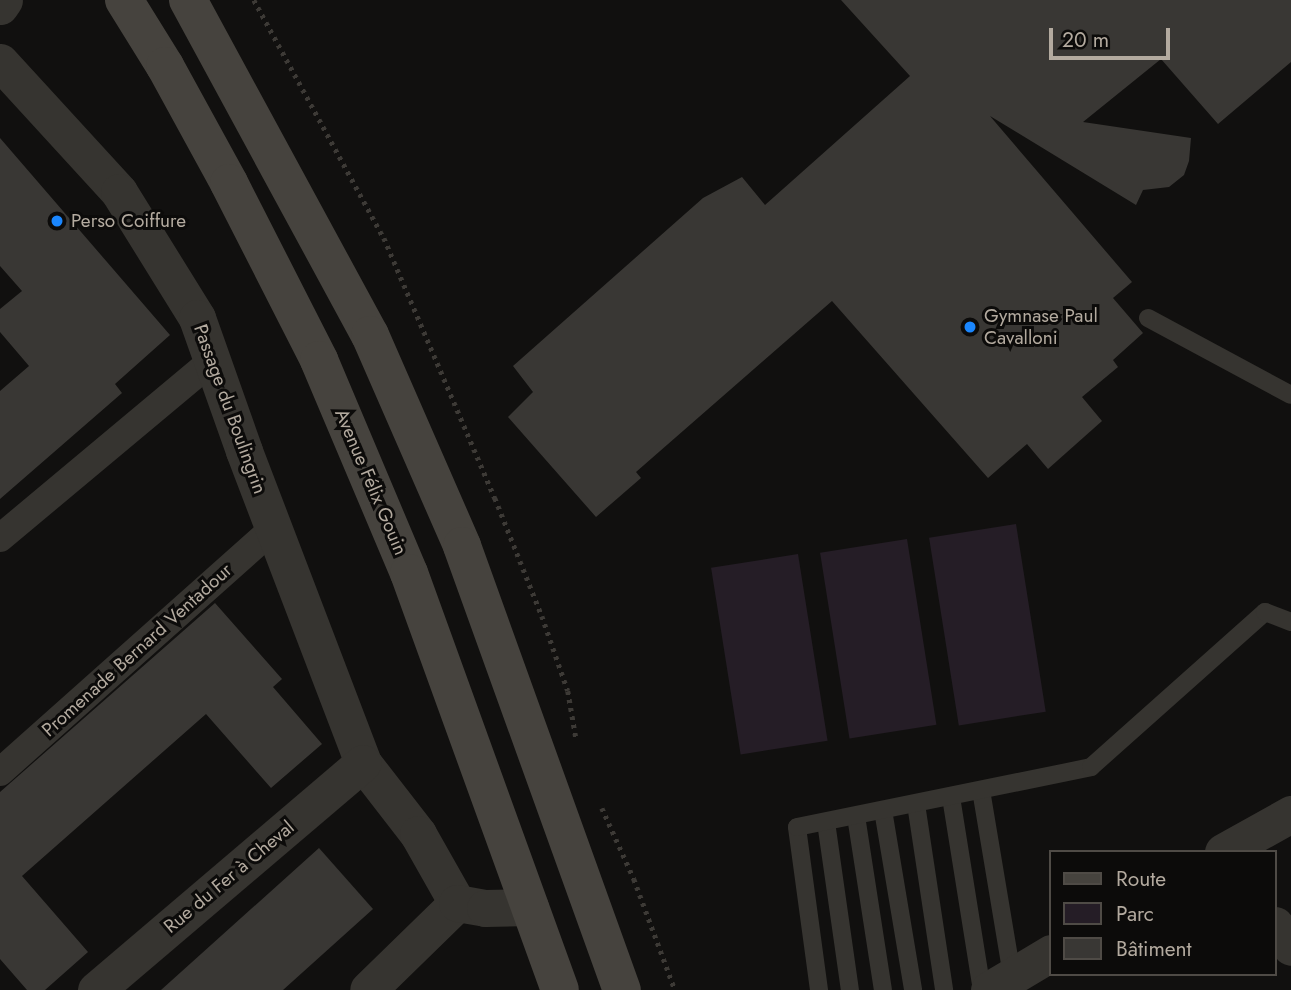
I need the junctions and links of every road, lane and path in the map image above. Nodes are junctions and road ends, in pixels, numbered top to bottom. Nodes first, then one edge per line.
1 (4, 0) edge
2 (124, 0) edge
3 (188, 0) edge
4 (0, 6) edge
5 (0, 62) edge
6 (1148, 318) dead end
7 (212, 361) junction
8 (1291, 395) edge
9 (274, 528) junction
10 (0, 538) edge
11 (1291, 622) edge
12 (363, 763) junction
13 (0, 772) edge
14 (981, 790) junction
15 (951, 797) junction
16 (916, 804) junction
17 (883, 810) junction
18 (1291, 814) edge
19 (856, 816) junction
20 (825, 822) junction
21 (1226, 850) edge
22 (457, 903) junction
23 (530, 907) junction
24 (1277, 928) edge
25 (1291, 947) edge
26 (1050, 954) edge
27 (994, 985) edge
28 (96, 990) edge
29 (368, 990) edge
30 (560, 990) edge
31 (622, 990) edge
32 (819, 990) edge
33 (850, 990) edge
34 (883, 990) edge
35 (913, 990) edge
36 (944, 990) edge

1 - 4 street
2 - 23 main road, Avenue Félix Gouin
3 - 31 main road
5 - 7 street, Passage du Boulingrin
6 - 8 lane
7 - 9 street, Passage du Boulingrin
7 - 10 street
9 - 12 street, Passage du Boulingrin
9 - 13 street, Promenade Bernard Ventadour
11 - 14 lane
12 - 22 street, Passage du Boulingrin
12 - 28 street, Rue du Fer à Cheval
14 - 15 lane
14 - 27 lane
15 - 16 lane
15 - 27 lane
16 - 17 lane
16 - 36 lane
17 - 19 lane
17 - 35 lane
18 - 21 street
19 - 20 lane
19 - 34 lane
20 - 32 lane
20 - 33 lane
22 - 23 street
22 - 29 street
23 - 30 main road, Avenue Félix Gouin
24 - 25 street
26 - 27 street

